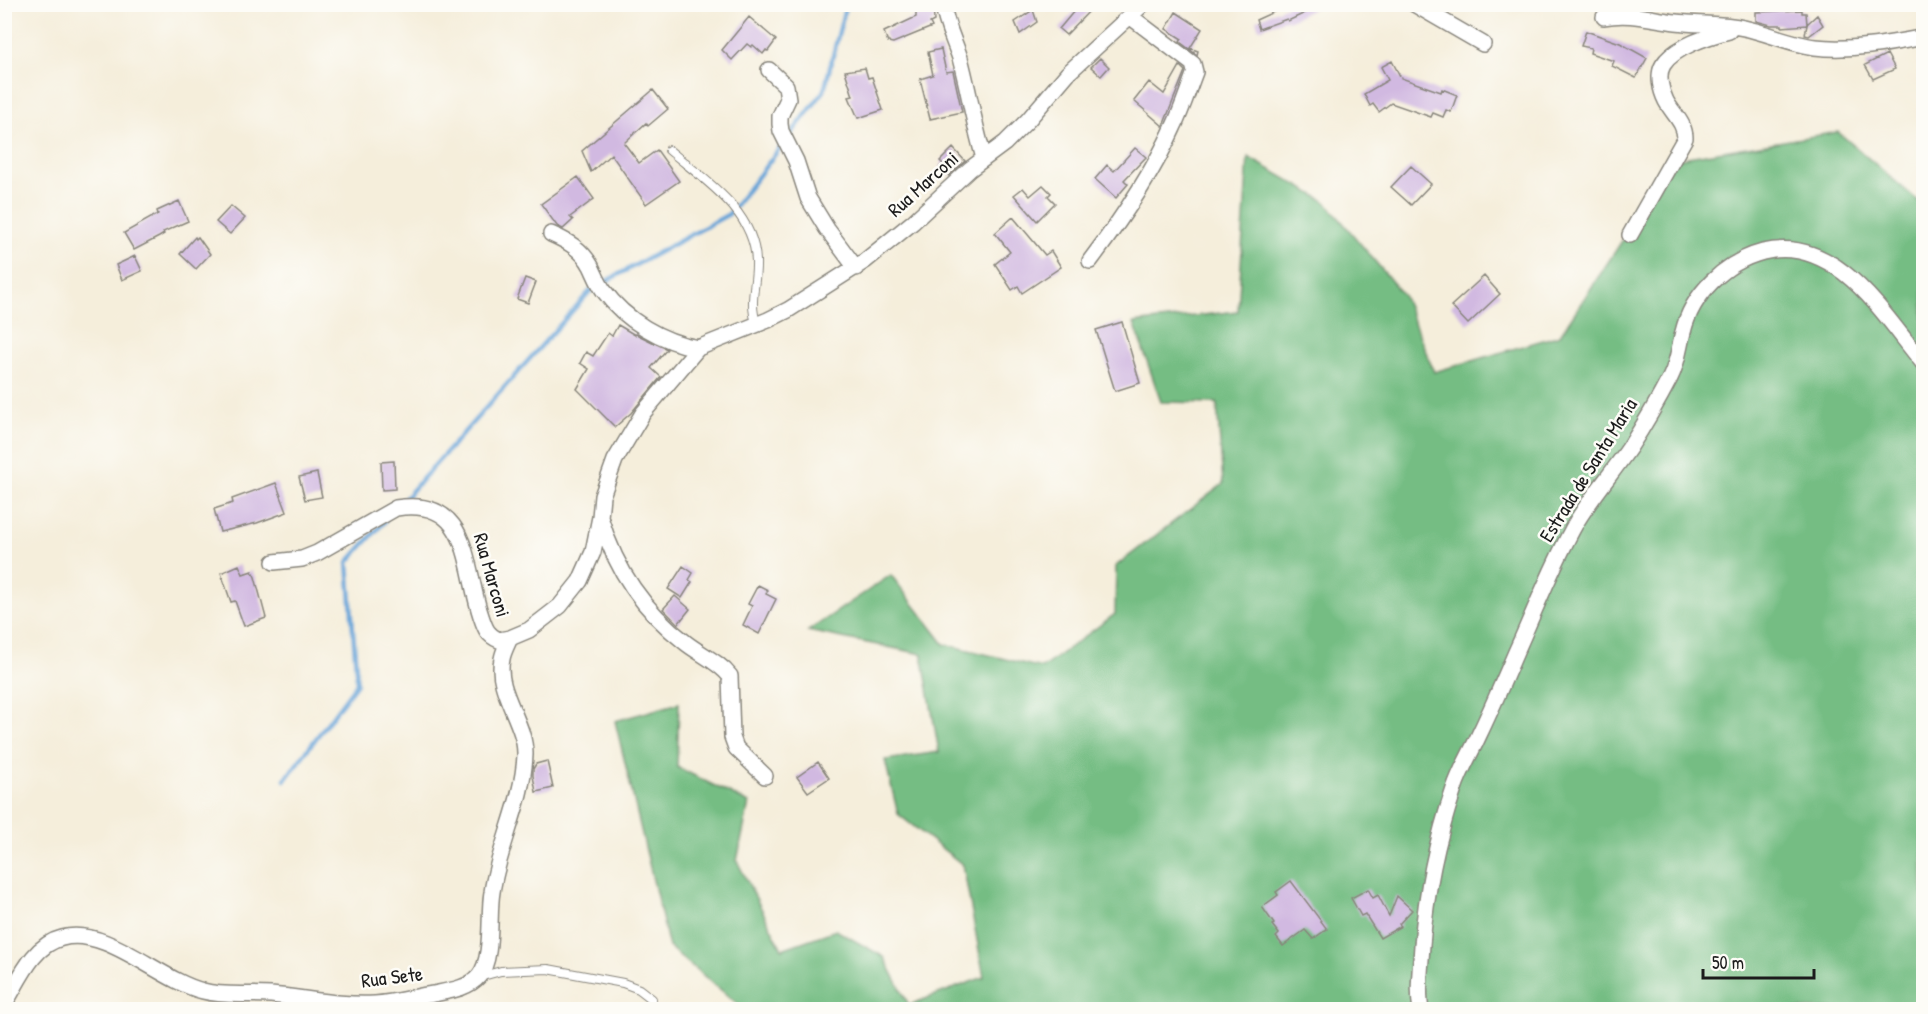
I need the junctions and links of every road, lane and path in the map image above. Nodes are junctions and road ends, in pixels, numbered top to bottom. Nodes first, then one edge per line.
1 (942, 4) edge
2 (1143, 4) edge
3 (1414, 4) edge
4 (1131, 17) junction
5 (1604, 17) dead end
6 (1743, 28) junction
7 (1923, 37) edge
8 (1483, 44) dead end
9 (769, 70) dead end
10 (669, 150) dead end
11 (984, 158) junction
12 (551, 234) dead end
13 (1630, 235) dead end
14 (1090, 261) dead end
15 (856, 268) junction
16 (757, 325) junction
17 (698, 348) junction
18 (1923, 364) edge
19 (600, 518) junction
20 (274, 562) dead end
21 (510, 638) junction
22 (765, 776) dead end
23 (478, 977) junction
24 (652, 999) dead end
25 (4, 1005) edge
26 (1420, 1010) edge

1 - 11 street
2 - 4 street, Rua Marconi
3 - 8 street
4 - 11 street, Rua Marconi
4 - 14 street
5 - 6 street
6 - 7 street
6 - 13 street
9 - 15 street
10 - 16 lane
11 - 15 street, Rua Marconi
12 - 17 street
15 - 16 street, Rua Marconi
16 - 17 street, Rua Marconi
17 - 19 street, Rua Marconi
18 - 26 street, Estrada de Santa Maria
19 - 21 street, Rua Marconi
19 - 22 street
20 - 21 street, Rua Marconi
21 - 23 street
23 - 24 lane
23 - 25 street, Rua Sete

